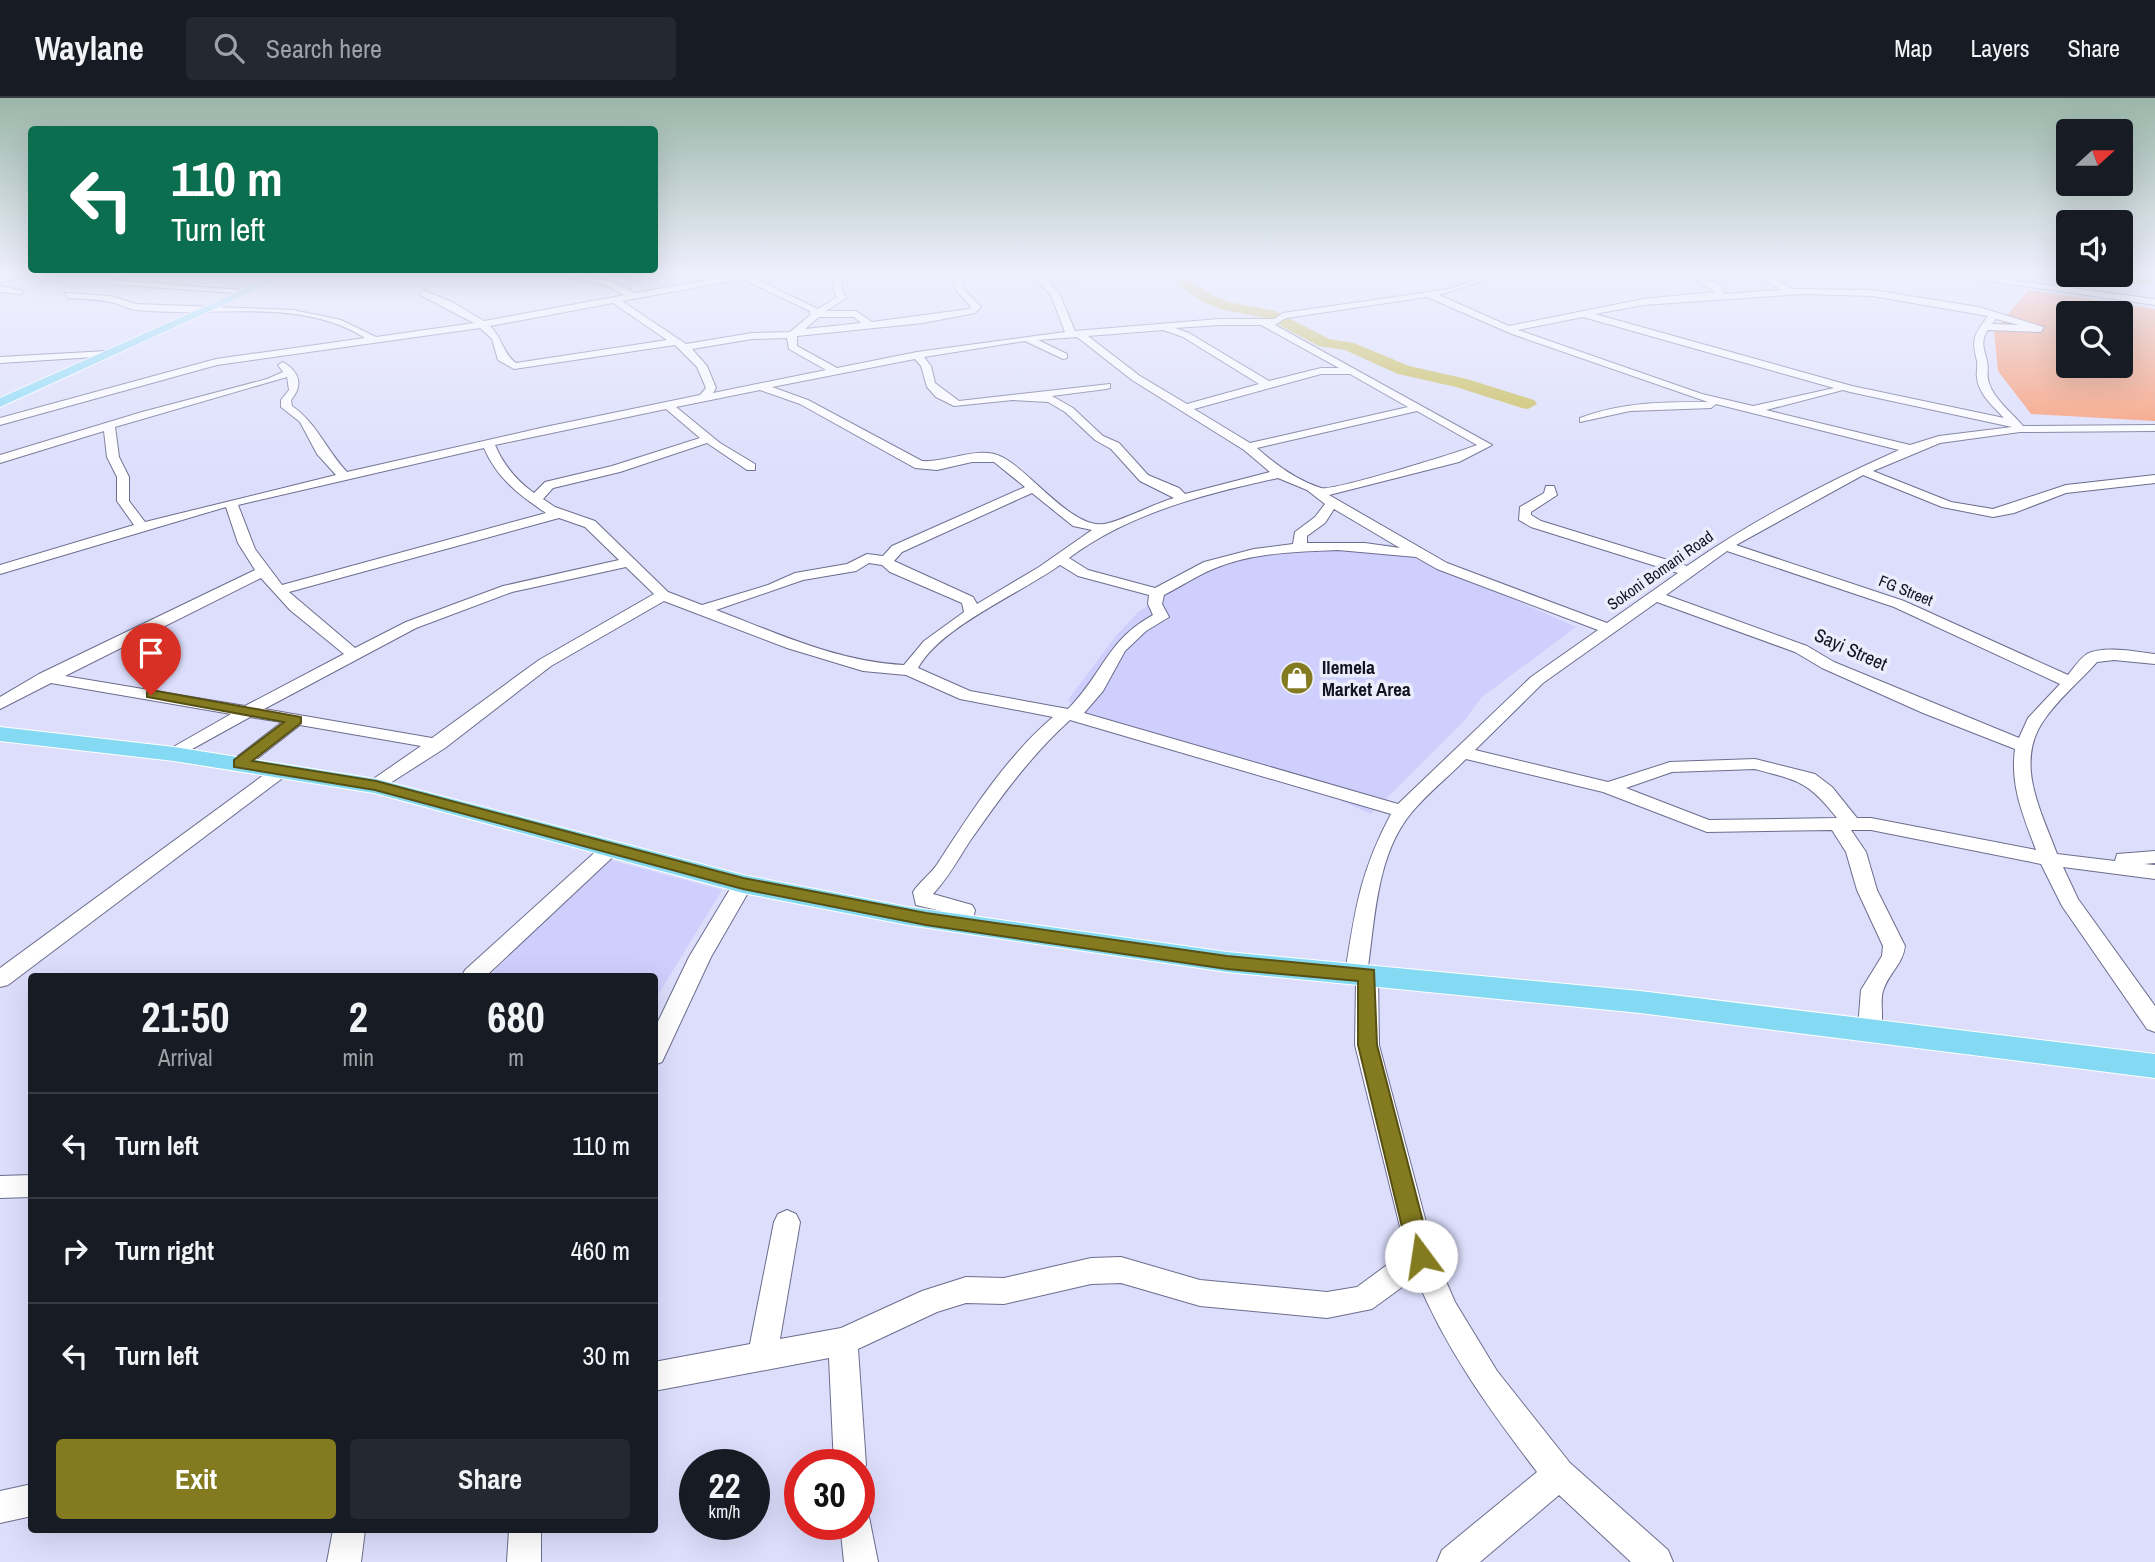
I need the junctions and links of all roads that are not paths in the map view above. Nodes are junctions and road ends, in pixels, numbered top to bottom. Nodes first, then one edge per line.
1 (132, 342) edge
2 (357, 342) edge
3 (497, 342) edge
4 (678, 342) edge
5 (703, 342) edge
6 (792, 342) edge
7 (949, 342) edge
8 (992, 342) edge
9 (1035, 342) edge
10 (1088, 342) edge
11 (1198, 342) edge
12 (1300, 342) edge
13 (1547, 342) edge
14 (1679, 342) edge
15 (1978, 342) edge
16 (682, 345) junction
17 (955, 347) junction
18 (107, 354) junction
19 (273, 354) junction
20 (917, 355) junction
21 (1063, 356) dead end
22 (0, 359) edge
23 (836, 372) junction
24 (1355, 372) junction
25 (820, 375) junction
26 (292, 376) junction
27 (1268, 385) junction
28 (1106, 386) dead end
29 (759, 387) junction
30 (1833, 387) junction
31 (1030, 396) junction
32 (703, 399) junction
33 (0, 403) edge
34 (806, 403) junction
35 (1733, 405) junction
36 (670, 407) junction
37 (1186, 408) junction
38 (1417, 408) junction
39 (1753, 410) junction
40 (1584, 420) dead end
41 (0, 422) edge
42 (2018, 426) junction
43 (109, 427) junction
44 (2155, 428) edge
45 (709, 439) junction
46 (488, 443) junction
47 (1248, 447) junction
48 (1910, 449) junction
49 (0, 459) edge
50 (751, 467) dead end
51 (1866, 472) junction
52 (1279, 474) junction
53 (344, 476) junction
54 (2155, 479) edge
55 (1034, 488) junction
56 (1550, 489) dead end
57 (536, 498) junction
58 (1182, 498) junction
59 (1327, 498) junction
60 (231, 503) junction
61 (558, 514) junction
62 (1078, 523) junction
63 (141, 525) junction
64 (1105, 529) junction
65 (1089, 537) junction
66 (1725, 546) junction
67 (1300, 550) junction
68 (1428, 558) junction
69 (1060, 559) junction
70 (886, 561) junction
71 (629, 562) junction
72 (0, 570) edge
73 (264, 571) junction
74 (1690, 572) junction
75 (281, 590) junction
76 (1157, 593) junction
77 (663, 595) junction
78 (1658, 597) junction
79 (704, 609) junction
80 (971, 615) junction
81 (1607, 628) junction
82 (353, 654) junction
83 (2155, 660) edge
84 (909, 670) junction
85 (46, 677) junction
86 (2069, 682) junction
87 (0, 704) edge
88 (248, 711) junction
89 (1069, 714) junction
90 (296, 720) junction
91 (0, 734) edge
92 (439, 744) junction
93 (2024, 746) junction
94 (1463, 753) junction
95 (174, 754) junction
96 (239, 764) junction
97 (282, 770) junction
98 (376, 786) junction
99 (1609, 788) junction
100 (1402, 811) junction
101 (1843, 823) junction
102 (611, 849) junction
103 (2155, 857) edge
104 (2049, 859) junction
105 (2088, 863) junction
106 (2155, 872) edge
107 (743, 884) junction
108 (964, 925) junction
109 (476, 973) edge
110 (1362, 974) junction
111 (0, 979) edge
112 (2155, 1023) edge
113 (1870, 1029) junction
114 (658, 1047) edge
115 (2155, 1066) edge
116 (28, 1186) edge
117 (0, 1187) edge
118 (787, 1222) dead end
119 (1421, 1256) junction
120 (843, 1341) junction
121 (763, 1357) junction
122 (658, 1376) edge
123 (849, 1449) edge
124 (1559, 1474) junction
125 (28, 1501) edge
126 (0, 1507) edge
127 (349, 1533) edge
128 (525, 1533) edge
129 (858, 1540) edge
130 (344, 1562) edge
131 (524, 1562) edge
132 (861, 1562) edge
133 (1454, 1562) edge
134 (1656, 1562) edge

1 - 18 main road
2 - 19 street
3 - 16 street
4 - 16 street
5 - 16 street
6 - 23 street
7 - 17 street
8 - 17 street
9 - 21 street
10 - 37 street
11 - 27 street
12 - 24 street
13 - 35 street
14 - 30 street
15 - 42 street
16 - 32 street
17 - 20 street
18 - 22 street
18 - 33 main road
19 - 26 street
19 - 41 street
20 - 23 street
20 - 31 street
23 - 25 street
24 - 27 street
24 - 38 street
25 - 29 street
25 - 34 street
26 - 43 street
26 - 53 street
27 - 37 street
28 - 31 street
29 - 32 street
29 - 34 street
30 - 39 street
30 - 42 street
31 - 58 street
32 - 36 street
34 - 55 street
35 - 39 street
35 - 40 street
36 - 45 street
36 - 46 street
37 - 47 street
38 - 47 street
38 - 59 street
39 - 48 street
42 - 44 street, Sokoni Bomani Road
42 - 48 street, Sokoni Bomani Road
43 - 49 street
43 - 63 street
45 - 50 street
45 - 57 street
46 - 53 street
46 - 57 street
47 - 52 street
48 - 51 street, Sokoni Bomani Road
51 - 54 street
51 - 66 street, Sokoni Bomani Road
52 - 58 street
52 - 59 street
53 - 60 street
55 - 62 street
55 - 70 street
56 - 74 street
57 - 61 street
58 - 64 street
59 - 67 street
59 - 68 street
60 - 63 street
60 - 73 street
61 - 71 street
61 - 75 street
62 - 64 street
62 - 65 street
63 - 72 street
64 - 65 street
65 - 69 street
66 - 74 street, Sokoni Bomani Road
66 - 86 street, FG Street
67 - 68 street
67 - 76 street
68 - 81 street
69 - 76 street
69 - 80 street
70 - 79 street
70 - 80 street
71 - 77 street
71 - 82 street
73 - 75 street
73 - 85 street
74 - 78 street, Sokoni Bomani Road
75 - 82 street
76 - 89 street
77 - 79 street
77 - 92 street
78 - 81 street, Sokoni Bomani Road
78 - 93 street, Sayi Street
79 - 84 street
80 - 84 street
81 - 94 street, Sokoni Bomani Road
82 - 88 street
83 - 86 street
84 - 89 street
85 - 87 street
85 - 88 street
86 - 93 street
88 - 90 street
88 - 95 street
89 - 100 street
89 - 108 street
90 - 92 street
90 - 96 street
91 - 95 main road
92 - 98 street
93 - 104 street
94 - 99 street
94 - 100 street, Sokoni Bomani Road
95 - 96 main road
96 - 97 main road
97 - 98 main road
97 - 111 street
98 - 102 main road
99 - 101 street
99 - 101 street
100 - 110 street, Sokoni Bomani Road
101 - 104 street
101 - 113 street
102 - 107 main road
102 - 109 street
103 - 105 street
104 - 105 street
104 - 112 street
105 - 106 street
107 - 108 main road
107 - 114 street
108 - 110 main road
110 - 113 main road
110 - 119 street, Sokoni Bomani Road
113 - 115 main road
116 - 117 street
118 - 121 street
119 - 120 street
119 - 124 street, Sokoni Bomani Road
120 - 121 street
120 - 123 street
121 - 122 street
124 - 133 street
124 - 134 street, Sokoni Bomani Road
125 - 126 street
127 - 130 street
128 - 131 street
129 - 132 street

